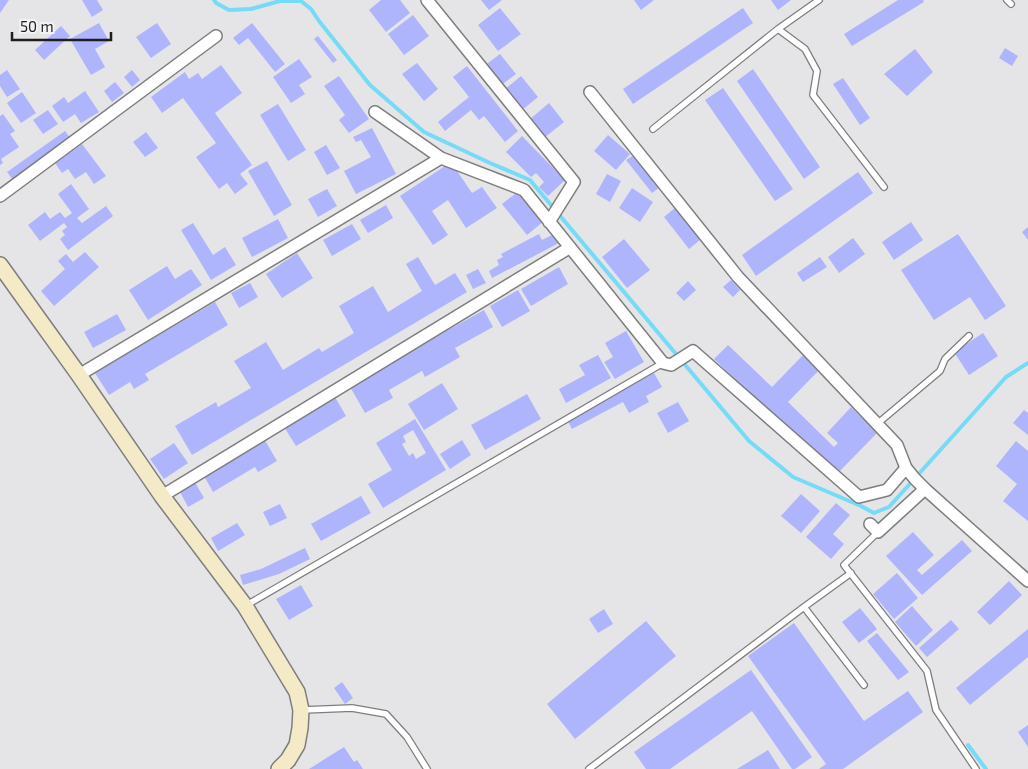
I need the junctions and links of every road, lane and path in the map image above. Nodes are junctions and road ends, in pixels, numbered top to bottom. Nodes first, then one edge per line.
1 (427, 0) edge
2 (819, 0) edge
3 (778, 29) junction
4 (216, 36) dead end
5 (590, 92) dead end
6 (375, 112) dead end
7 (654, 129) dead end
8 (441, 158) junction
9 (884, 187) dead end
10 (0, 196) edge
11 (554, 214) junction
12 (569, 248) junction
13 (0, 265) edge
14 (968, 336) dead end
15 (663, 363) junction
16 (79, 375) junction
17 (877, 424) junction
18 (906, 468) junction
19 (925, 489) junction
20 (162, 496) junction
21 (874, 528) joint
22 (851, 573) junction
23 (1028, 581) edge
24 (245, 606) junction
25 (804, 607) junction
26 (864, 685) dead end
27 (301, 710) junction
28 (279, 769) edge
29 (427, 769) edge
30 (589, 769) edge
31 (976, 769) edge

1 - 11 street
2 - 3 lane
3 - 7 lane
3 - 9 lane
4 - 10 street
5 - 17 street
6 - 8 street
8 - 11 street
8 - 16 street
11 - 12 street
12 - 15 street
12 - 20 street
13 - 16 main road
14 - 17 lane
15 - 18 street
15 - 24 lane
16 - 20 main road
17 - 18 street
18 - 19 street
19 - 21 street
19 - 23 street
20 - 24 main road
21 - 22 lane
22 - 25 lane
22 - 31 lane
24 - 27 main road
25 - 26 lane
25 - 30 lane
27 - 28 main road
27 - 29 lane

